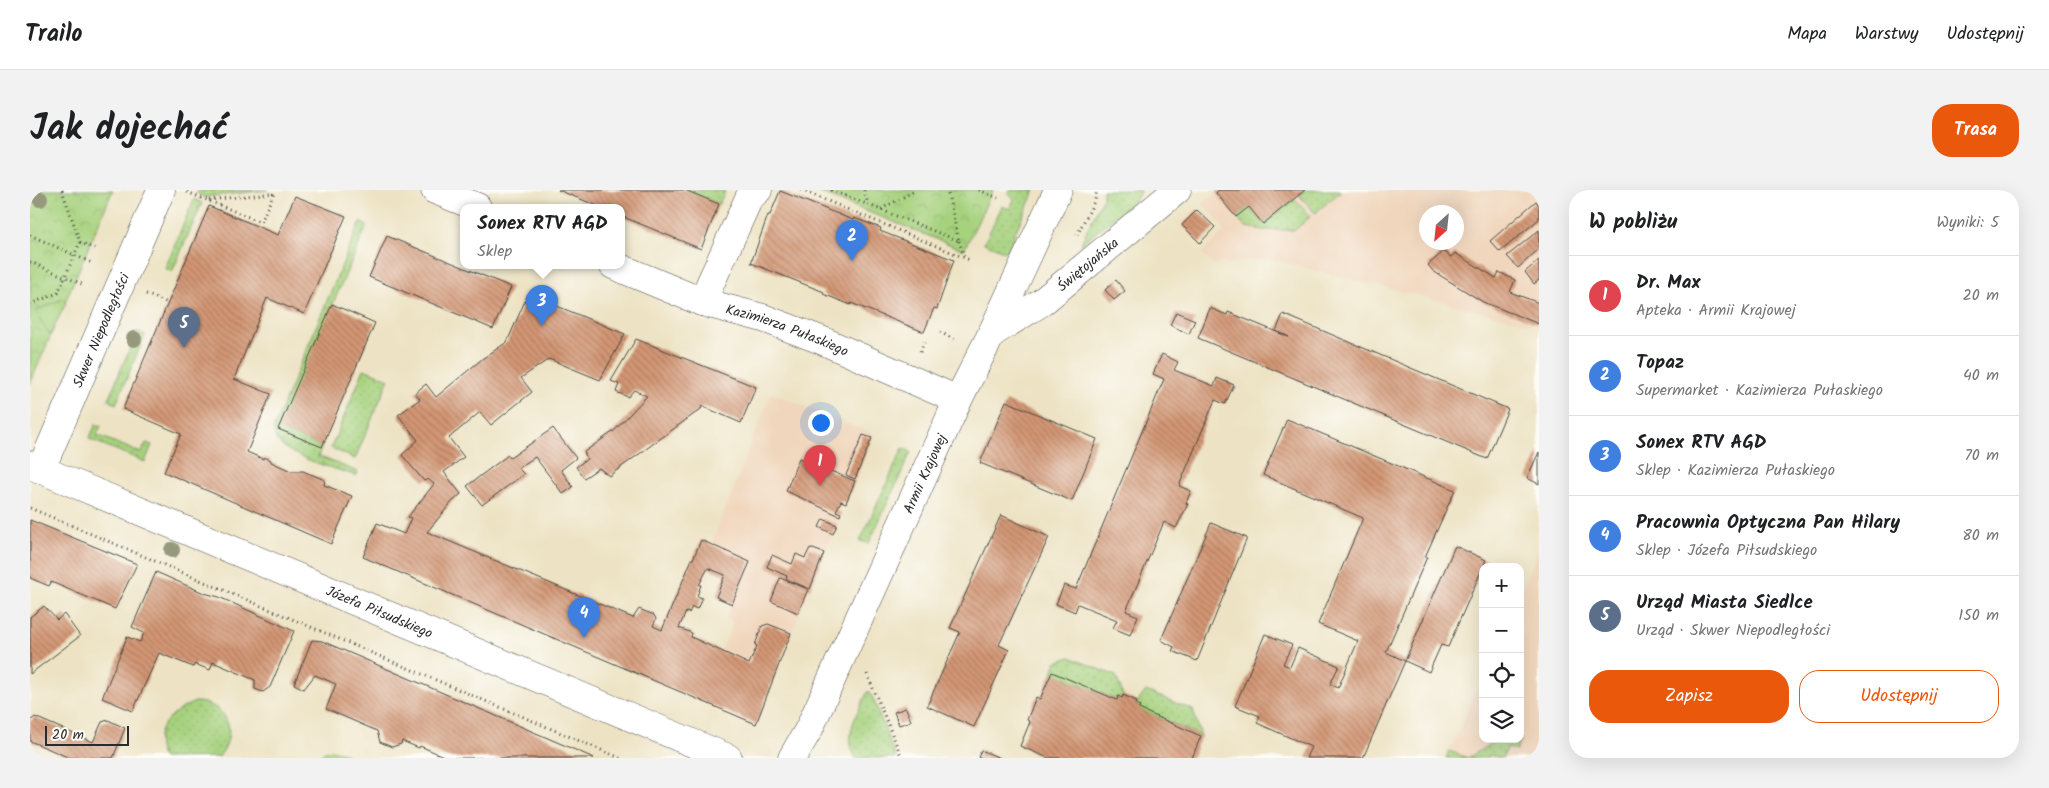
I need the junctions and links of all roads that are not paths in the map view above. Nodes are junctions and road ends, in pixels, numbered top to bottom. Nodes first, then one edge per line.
1 (435, 190) edge
2 (758, 190) edge
3 (1058, 190) edge
4 (1177, 190) edge
5 (174, 191) edge
6 (470, 200) edge
7 (623, 269) edge
8 (702, 302) junction
9 (992, 333) junction
10 (958, 400) junction
11 (36, 467) edge
12 (728, 758) edge
13 (792, 758) edge

1 - 6 street
2 - 8 street
3 - 9 street, Armii Krajowej
4 - 9 street, Świętojańska
5 - 11 street, Skwer Niepodległości
7 - 8 street, Kazimierza Pułaskiego
8 - 10 street, Kazimierza Pułaskiego
9 - 10 street, Armii Krajowej
10 - 13 street, Armii Krajowej
11 - 12 street, Józefa Piłsudskiego

